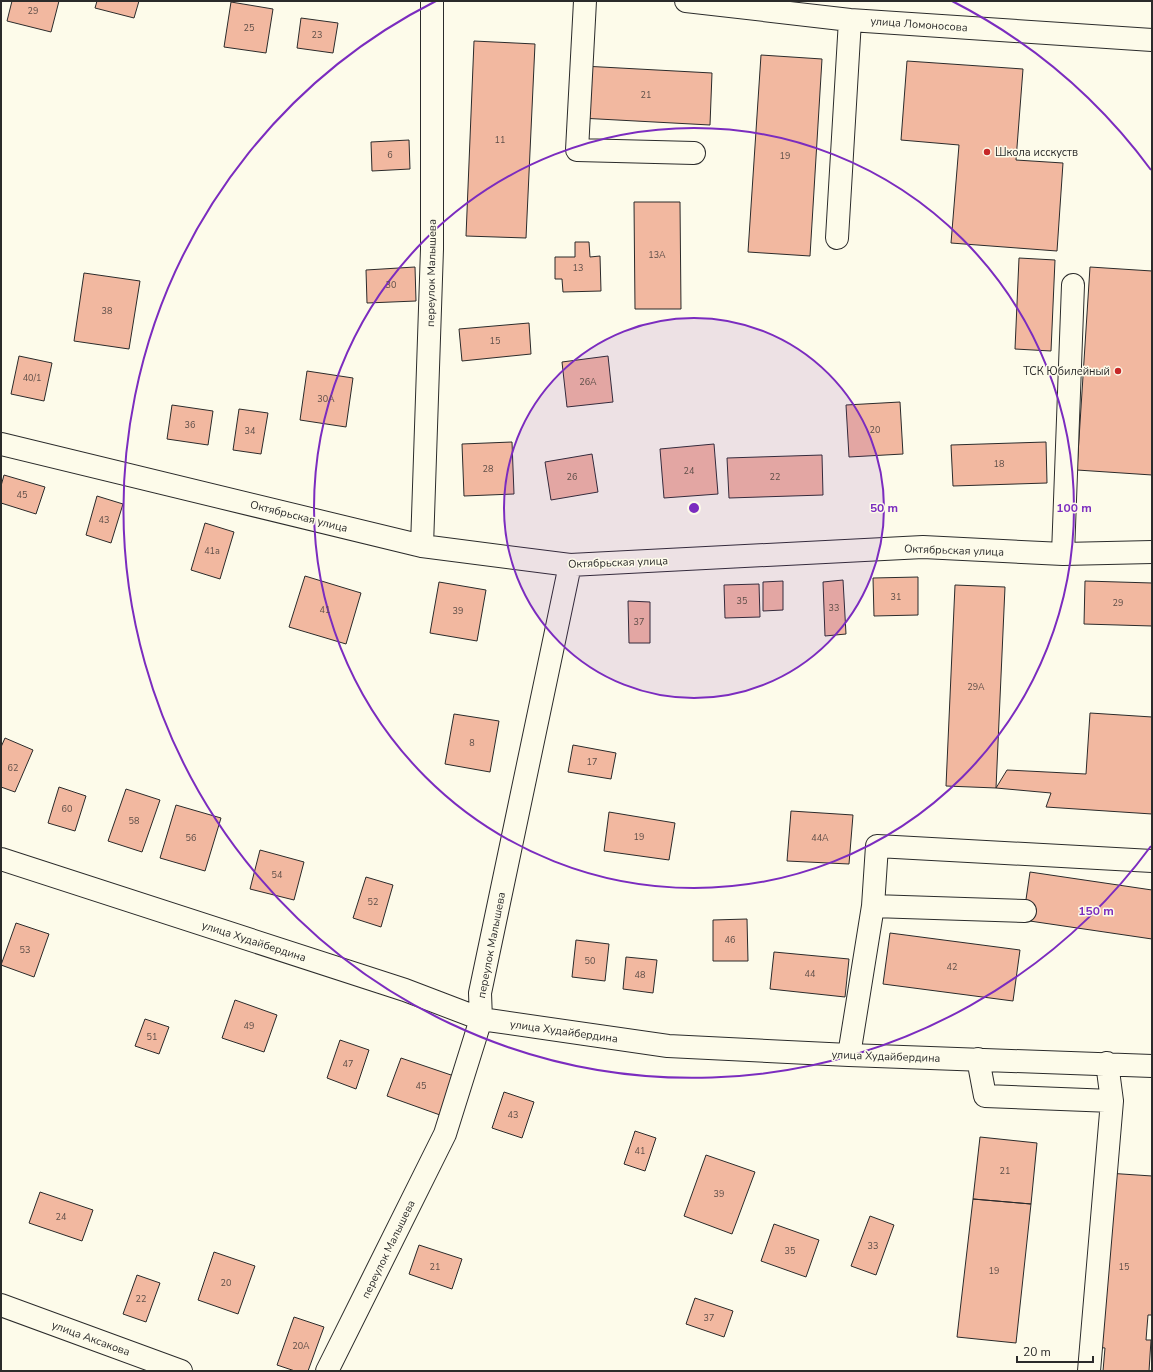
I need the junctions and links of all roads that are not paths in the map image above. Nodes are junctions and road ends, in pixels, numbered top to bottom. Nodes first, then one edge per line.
1 (432, 1) edge
2 (585, 1) edge
3 (686, 1) edge
4 (850, 20) junction
5 (1152, 40) edge
6 (694, 153) dead end
7 (837, 238) dead end
8 (1073, 285) dead end
9 (1, 444) edge
10 (422, 546) junction
11 (1152, 552) edge
12 (1063, 554) junction
13 (570, 565) junction
14 (1, 859) edge
15 (1152, 861) edge
16 (873, 906) junction
17 (1025, 911) dead end
18 (481, 1019) junction
19 (849, 1055) junction
20 (978, 1060) junction
21 (1107, 1063) junction
22 (1151, 1066) edge
23 (1112, 1102) junction
24 (1, 1305) edge
25 (181, 1371) edge
26 (328, 1371) edge
27 (1089, 1371) edge

1 - 10 street, переулок Малышева
2 - 6 street
3 - 4 street, улица Ломоносова
4 - 5 street, улица Ломоносова
4 - 7 street
8 - 12 street
9 - 10 street, Октябрьская улица
10 - 13 street, Октябрьская улица
11 - 12 street, Октябрьская улица
12 - 13 street, Октябрьская улица
13 - 18 street, переулок Малышева
14 - 18 street, улица Худайбердина
15 - 16 street
16 - 17 street
16 - 19 street
18 - 19 street, улица Худайбердина
18 - 26 street, переулок Малышева
19 - 20 street, улица Худайбердина
20 - 21 street, улица Худайбердина
20 - 23 street
21 - 22 street, улица Худайбердина
21 - 23 street
23 - 27 street
24 - 25 street, улица Аксакова

